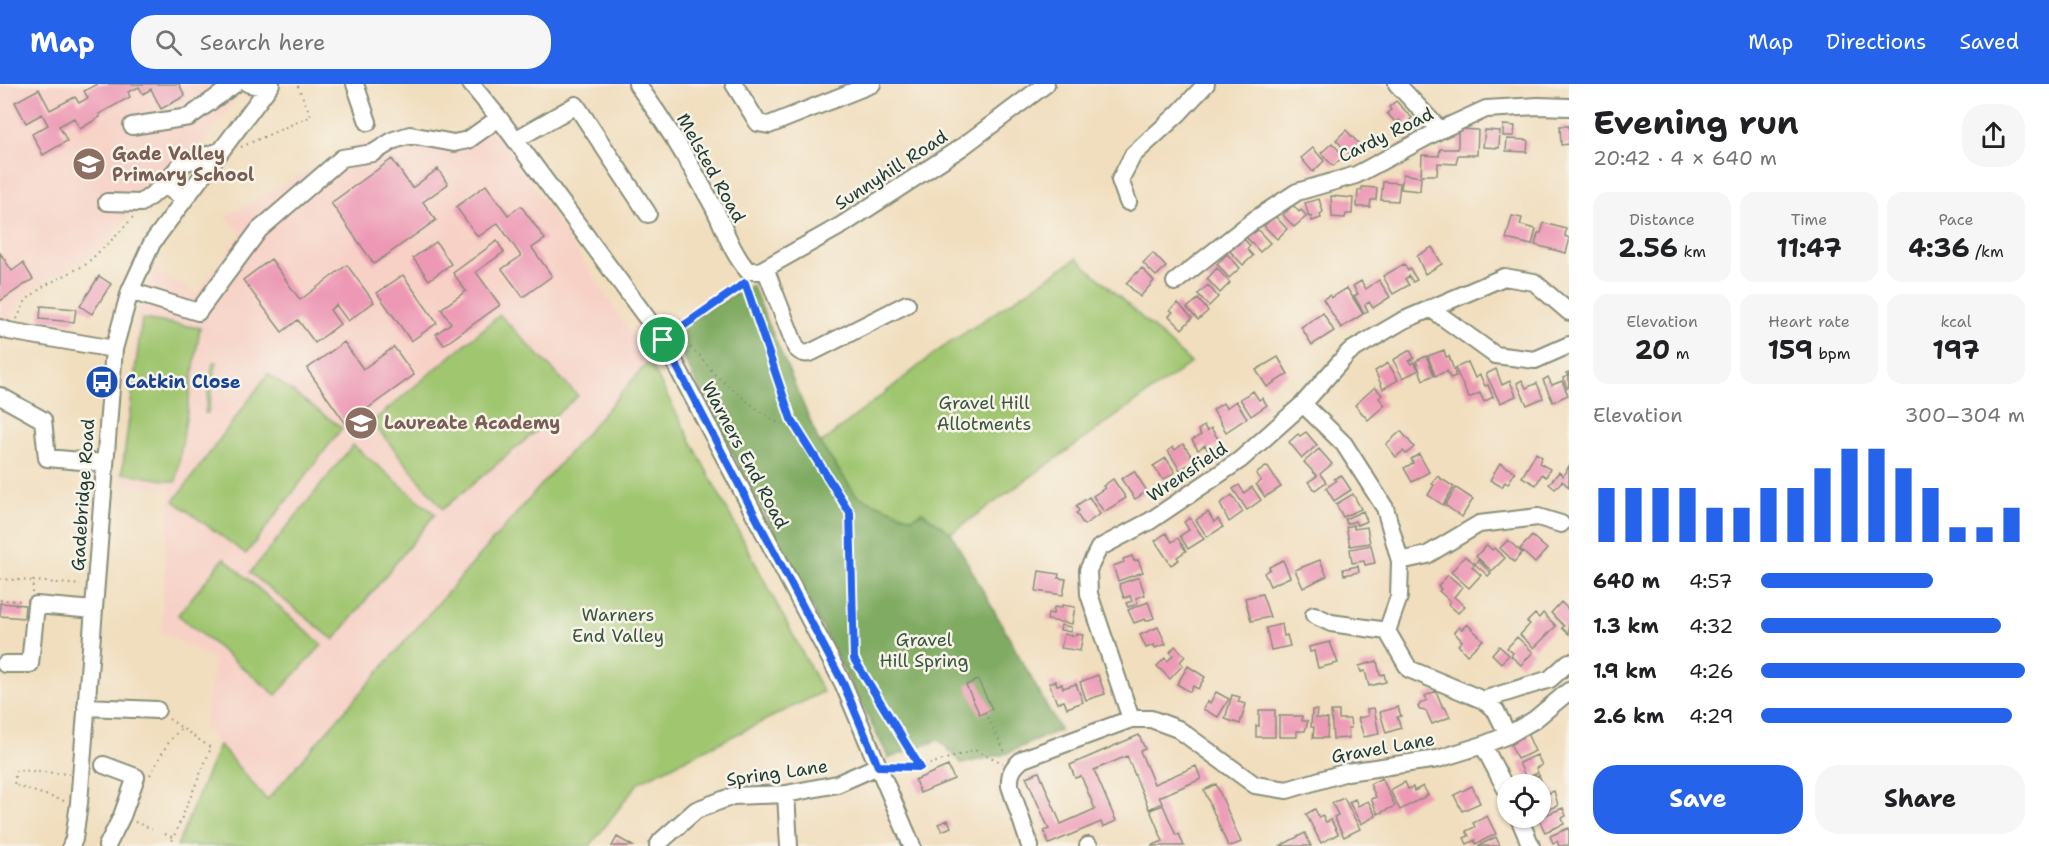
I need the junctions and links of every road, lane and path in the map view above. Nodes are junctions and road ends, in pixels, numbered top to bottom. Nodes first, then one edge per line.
1 (235, 84) edge
2 (249, 84) edge
3 (297, 84) edge
4 (355, 84) edge
5 (471, 84) edge
6 (637, 84) edge
7 (734, 84) edge
8 (872, 84) edge
9 (1046, 84) edge
10 (1206, 84) edge
11 (1397, 84) edge
12 (269, 86) edge
13 (1569, 107) edge
14 (499, 118) junction
15 (368, 122) dead end
16 (132, 126) dead end
17 (1440, 130) junction
18 (515, 140) junction
19 (220, 150) junction
20 (161, 188) junction
21 (184, 198) junction
22 (107, 202) dead end
23 (1128, 202) dead end
24 (648, 214) dead end
25 (134, 217) dead end
26 (765, 268) junction
27 (746, 277) junction
28 (1175, 282) dead end
29 (130, 291) junction
30 (907, 304) dead end
31 (1430, 308) junction
32 (1569, 312) edge
33 (4, 329) edge
34 (669, 336) junction
35 (1569, 345) edge
36 (114, 348) junction
37 (0, 396) edge
38 (1303, 404) junction
39 (795, 426) junction
40 (104, 463) junction
41 (1561, 524) dead end
42 (1400, 561) junction
43 (0, 579) edge
44 (33, 581) junction
45 (96, 586) junction
46 (0, 600) edge
47 (94, 610) junction
48 (1314, 615) dead end
49 (1387, 632) junction
50 (1569, 662) edge
51 (5, 664) dead end
52 (1569, 691) edge
53 (1483, 700) junction
54 (87, 707) junction
55 (157, 710) joint
56 (986, 712) dead end
57 (1131, 718) junction
58 (182, 728) junction
59 (1508, 735) junction
60 (1483, 745) junction
61 (104, 765) dead end
62 (878, 766) junction
63 (920, 767) junction
64 (1013, 767) junction
65 (1498, 774) edge
66 (80, 776) junction
67 (136, 777) junction
68 (786, 794) junction
69 (79, 803) junction
70 (122, 816) junction
71 (1523, 828) edge
72 (152, 829) dead end
73 (165, 834) dead end
74 (174, 838) junction
75 (78, 844) edge
76 (107, 846) edge
77 (170, 846) edge
78 (658, 846) edge
79 (789, 846) edge
80 (912, 846) edge
81 (1030, 846) edge
82 (1531, 846) edge

1 - 16 street
2 - 12 street
3 - 19 path
4 - 15 street
5 - 14 street, Warners End Road
6 - 27 street, Melsted Road
7 - 8 street
9 - 26 street, Sunnyhill Road
10 - 23 street
11 - 17 street
12 - 19 street, Gadebridge Road
13 - 17 street, Cardy Road
14 - 18 street, Warners End Road
14 - 29 street
17 - 28 street, Cardy Road
18 - 24 street
18 - 34 street, Warners End Road
19 - 20 street
19 - 21 street, Gadebridge Road
20 - 21 street
20 - 22 street
21 - 29 street, Gadebridge Road
25 - 33 path
26 - 27 street, Sunnyhill Road
26 - 30 street
27 - 34 path
27 - 39 path
29 - 36 street, Gadebridge Road
31 - 32 street, Wrensfield
31 - 35 street
31 - 38 street, Wrensfield
33 - 36 street
34 - 39 path
34 - 62 street, Warners End Road
36 - 40 street, Gadebridge Road
37 - 40 street
38 - 42 street
38 - 57 street, Wrensfield
39 - 63 path
40 - 45 street, Gadebridge Road
41 - 42 street
42 - 49 street
43 - 44 path
44 - 45 path
44 - 46 path
45 - 47 street, Gadebridge Road
47 - 51 street
47 - 54 street, Gadebridge Road
48 - 49 street
49 - 53 street
50 - 53 street
52 - 59 street, Gravel Lane
53 - 59 street
54 - 55 street
54 - 66 street, Gadebridge Road
55 - 58 path
56 - 64 path
57 - 60 street, Gravel Lane
57 - 64 street, Gravel Lane
58 - 67 path
58 - 74 path
59 - 60 street, Gravel Lane
60 - 65 street
61 - 67 street
62 - 63 path
62 - 68 street, Spring Lane
62 - 80 street, Warners End Road
63 - 64 path
64 - 81 street
66 - 69 street, Gadebridge Road
66 - 69 path
67 - 70 street
68 - 78 street, Spring Lane
68 - 79 street
69 - 75 street, Gadebridge Road
70 - 72 path
70 - 76 street
71 - 82 street
73 - 74 path
74 - 77 path

